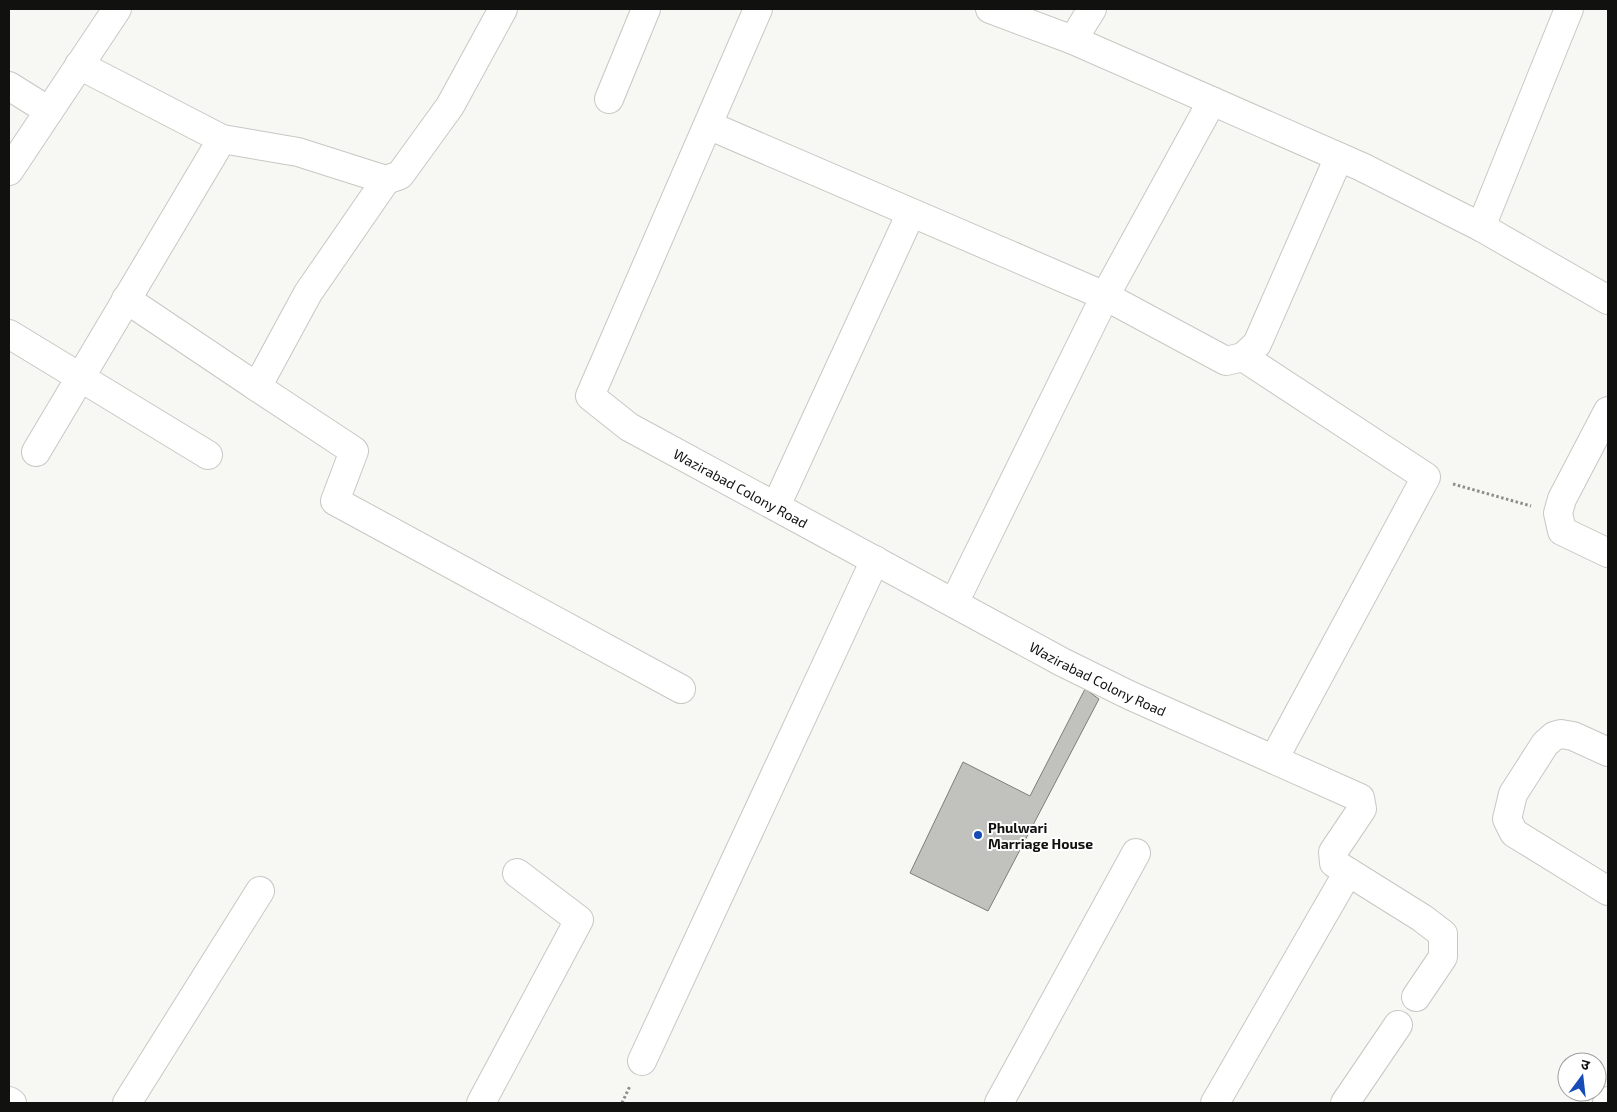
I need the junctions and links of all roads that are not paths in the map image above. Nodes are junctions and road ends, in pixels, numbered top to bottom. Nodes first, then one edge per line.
1 (117, 9) edge
2 (503, 9) edge
3 (646, 9) edge
4 (758, 9) edge
5 (990, 9) edge
6 (1092, 9) edge
7 (1568, 9) edge
8 (1073, 40) junction
9 (79, 65) junction
10 (9, 86) edge
11 (609, 99) dead end
12 (1212, 101) junction
13 (49, 111) junction
14 (708, 125) junction
15 (222, 139) junction
16 (1339, 157) junction
17 (9, 171) edge
18 (386, 180) junction
19 (911, 213) junction
20 (1481, 227) junction
21 (1105, 296) junction
22 (126, 299) junction
23 (1608, 300) edge
24 (9, 334) edge
25 (1243, 357) junction
26 (80, 377) junction
27 (257, 387) junction
28 (1608, 411) edge
29 (36, 452) dead end
30 (208, 456) dead end
31 (776, 506) junction
32 (1608, 552) edge
33 (876, 560) junction
34 (954, 603) junction
35 (681, 688) dead end
36 (1608, 752) edge
37 (1274, 759) junction
38 (1136, 853) dead end
39 (1348, 872) junction
40 (518, 873) dead end
41 (260, 891) dead end
42 (1608, 891) edge
43 (1416, 997) dead end
44 (1398, 1025) dead end
45 (642, 1060) dead end
46 (127, 1103) edge
47 (481, 1103) edge
48 (999, 1103) edge
49 (1215, 1103) edge
50 (1345, 1103) edge

1 - 9 street
2 - 18 street
3 - 11 street
4 - 14 street, Wazirabad Colony Road
5 - 8 street
6 - 8 street
7 - 20 street
8 - 12 street
9 - 13 street
9 - 15 street
10 - 13 street
12 - 16 street
12 - 21 street
13 - 17 street
14 - 19 street
14 - 31 street, Wazirabad Colony Road
15 - 18 street
15 - 22 street
16 - 20 street
16 - 25 street
18 - 27 street
19 - 21 street
19 - 31 street
20 - 23 street
21 - 25 street
21 - 34 street
22 - 26 street
22 - 27 street
24 - 26 street
25 - 37 street
26 - 29 street
26 - 30 street
27 - 35 street
28 - 32 street
31 - 33 street, Wazirabad Colony Road
33 - 34 street, Wazirabad Colony Road
33 - 45 street
34 - 37 street, Wazirabad Colony Road
36 - 42 street
37 - 39 street, Wazirabad Colony Road
38 - 48 street
39 - 43 street
39 - 49 street
40 - 47 street
41 - 46 street
44 - 50 street

